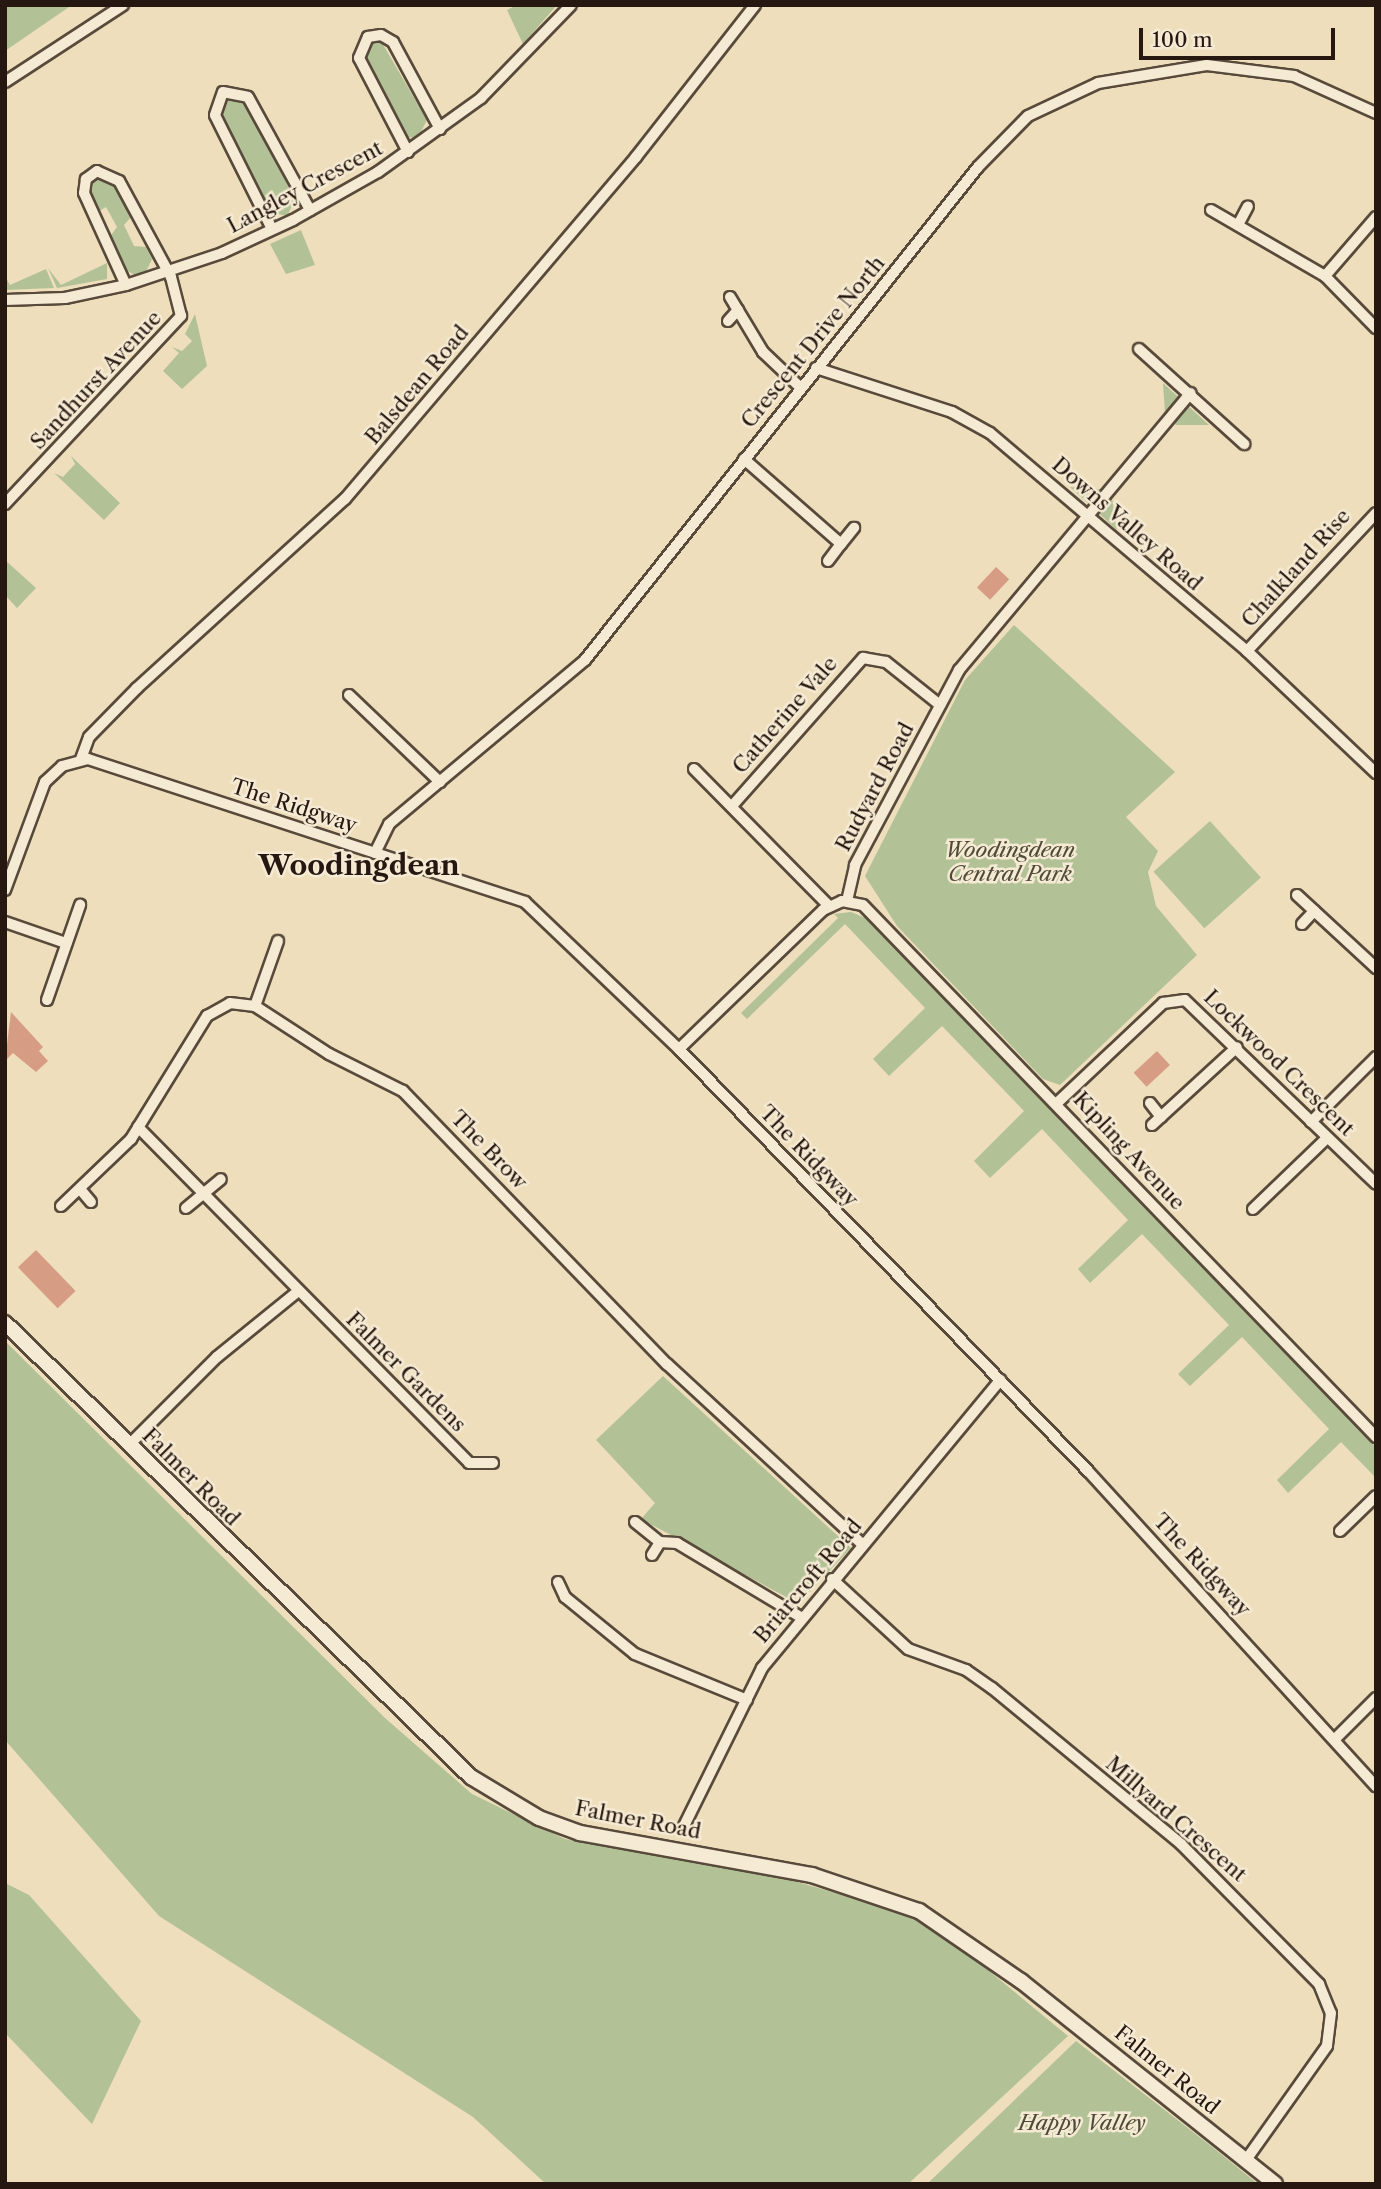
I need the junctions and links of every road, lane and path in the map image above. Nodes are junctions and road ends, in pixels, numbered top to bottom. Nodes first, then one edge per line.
1 (123, 5) edge
2 (570, 5) edge
3 (754, 5) edge
4 (5, 82) edge
5 (1376, 113) edge
6 (440, 129) junction
7 (408, 152) junction
8 (1248, 206) dead end
9 (310, 210) junction
10 (1211, 210) dead end
11 (1376, 217) edge
12 (1238, 225) junction
13 (272, 229) junction
14 (168, 272) junction
15 (1325, 276) junction
16 (126, 285) junction
17 (730, 297) dead end
18 (5, 300) edge
19 (738, 310) junction
20 (727, 321) dead end
21 (1376, 328) edge
22 (1139, 349) dead end
23 (816, 368) junction
24 (800, 387) junction
25 (1191, 393) junction
26 (1244, 444) dead end
27 (744, 459) junction
28 (5, 504) edge
29 (1376, 513) edge
30 (1087, 516) junction
31 (854, 528) dead end
32 (841, 544) junction
33 (828, 561) dead end
34 (1247, 651) junction
35 (349, 695) dead end
36 (362, 704) junction
37 (940, 705) junction
38 (353, 715) dead end
39 (82, 759) junction
40 (694, 769) dead end
41 (1376, 773) edge
42 (440, 782) junction
43 (732, 806) junction
44 (375, 853) junction
45 (5, 890) edge
46 (1297, 895) dead end
47 (847, 901) junction
48 (80, 905) dead end
49 (829, 906) junction
50 (1314, 911) junction
51 (5, 922) edge
52 (1302, 923) dead end
53 (278, 941) dead end
54 (66, 943) junction
55 (1376, 968) edge
56 (47, 1000) dead end
57 (255, 1006) junction
58 (1237, 1048) junction
59 (679, 1049) junction
60 (1375, 1060) edge
61 (1057, 1103) junction
62 (1150, 1103) dead end
63 (1161, 1116) junction
64 (1311, 1122) junction
65 (1152, 1125) dead end
66 (138, 1128) junction
67 (1327, 1138) junction
68 (220, 1180) dead end
69 (1376, 1184) edge
70 (79, 1189) junction
71 (203, 1193) junction
72 (91, 1202) dead end
73 (61, 1206) dead end
74 (187, 1208) dead end
75 (1252, 1209) dead end
76 (297, 1292) junction
77 (5, 1324) edge
78 (1000, 1380) junction
79 (1376, 1437) edge
80 (129, 1444) junction
81 (493, 1463) dead end
82 (1376, 1496) edge
83 (635, 1522) dead end
84 (1340, 1531) dead end
85 (660, 1542) junction
86 (862, 1544) junction
87 (652, 1555) dead end
88 (832, 1580) junction
89 (558, 1582) dead end
90 (799, 1616) junction
91 (1376, 1699) edge
92 (747, 1700) junction
93 (1335, 1740) junction
94 (1376, 1786) edge
95 (682, 1830) dead end
96 (1246, 2160) junction
97 (1275, 2184) edge

1 - 4 street
2 - 6 street, Langley Crescent
3 - 39 street, Balsdean Road
5 - 23 street, Crescent Drive North
6 - 7 street, Langley Crescent
6 - 7 street
7 - 9 street, Langley Crescent
8 - 12 street
9 - 13 street, Langley Crescent
9 - 13 street
10 - 12 street
11 - 15 street
12 - 15 street
13 - 14 street, Langley Crescent
14 - 16 street, Langley Crescent
14 - 16 street, Sandhurst Avenue
14 - 28 street, Sandhurst Avenue
15 - 21 street
16 - 18 street, Langley Crescent
17 - 19 street
19 - 20 street
19 - 24 street
22 - 25 street
23 - 24 street, Crescent Drive North
23 - 30 street, Downs Valley Road
24 - 27 street, Crescent Drive North
25 - 26 street
25 - 30 street, Rudyard Road
27 - 32 street
27 - 42 street, Crescent Drive North
29 - 34 street, Chalkland Rise
30 - 34 street, Downs Valley Road
30 - 37 street, Rudyard Road
31 - 32 street
32 - 33 street
34 - 41 street, Downs Valley Road
35 - 36 street
36 - 38 street
36 - 42 street
37 - 43 street, Catherine Vale
37 - 47 street, Rudyard Road
39 - 44 street, The Ridgway
39 - 45 street
40 - 43 street
42 - 44 street, Crescent Drive North
43 - 49 street
44 - 59 street, The Ridgway
46 - 50 street
47 - 49 street
47 - 61 street, Kipling Avenue
48 - 54 street
49 - 59 street
50 - 52 street
50 - 55 street
51 - 54 street
53 - 57 street
54 - 56 street
57 - 66 street
57 - 86 street, The Brow
58 - 61 street, Lockwood Crescent
58 - 63 street
58 - 64 street, Lockwood Crescent
59 - 78 street, The Ridgway
60 - 64 street
61 - 79 street, Kipling Avenue
62 - 63 street
63 - 65 street
64 - 67 street, Lockwood Crescent
66 - 70 street
66 - 71 street, Falmer Gardens
67 - 69 street, Lockwood Crescent
67 - 75 street
68 - 71 street
70 - 72 street
70 - 73 street
71 - 74 street
71 - 76 street, Falmer Gardens
76 - 80 street
76 - 81 street, Falmer Gardens
77 - 80 main road, Falmer Road
78 - 86 street, Briarcroft Road
78 - 93 street, The Ridgway
80 - 96 main road, Falmer Road
82 - 84 street
83 - 85 street
85 - 87 street
85 - 90 street
86 - 88 street, Briarcroft Road
88 - 90 street, Briarcroft Road
88 - 96 street, Millyard Crescent
89 - 92 street
90 - 92 street, Briarcroft Road
91 - 93 street
92 - 95 street, Briarcroft Road
93 - 94 street, The Ridgway
96 - 97 main road, Falmer Road

